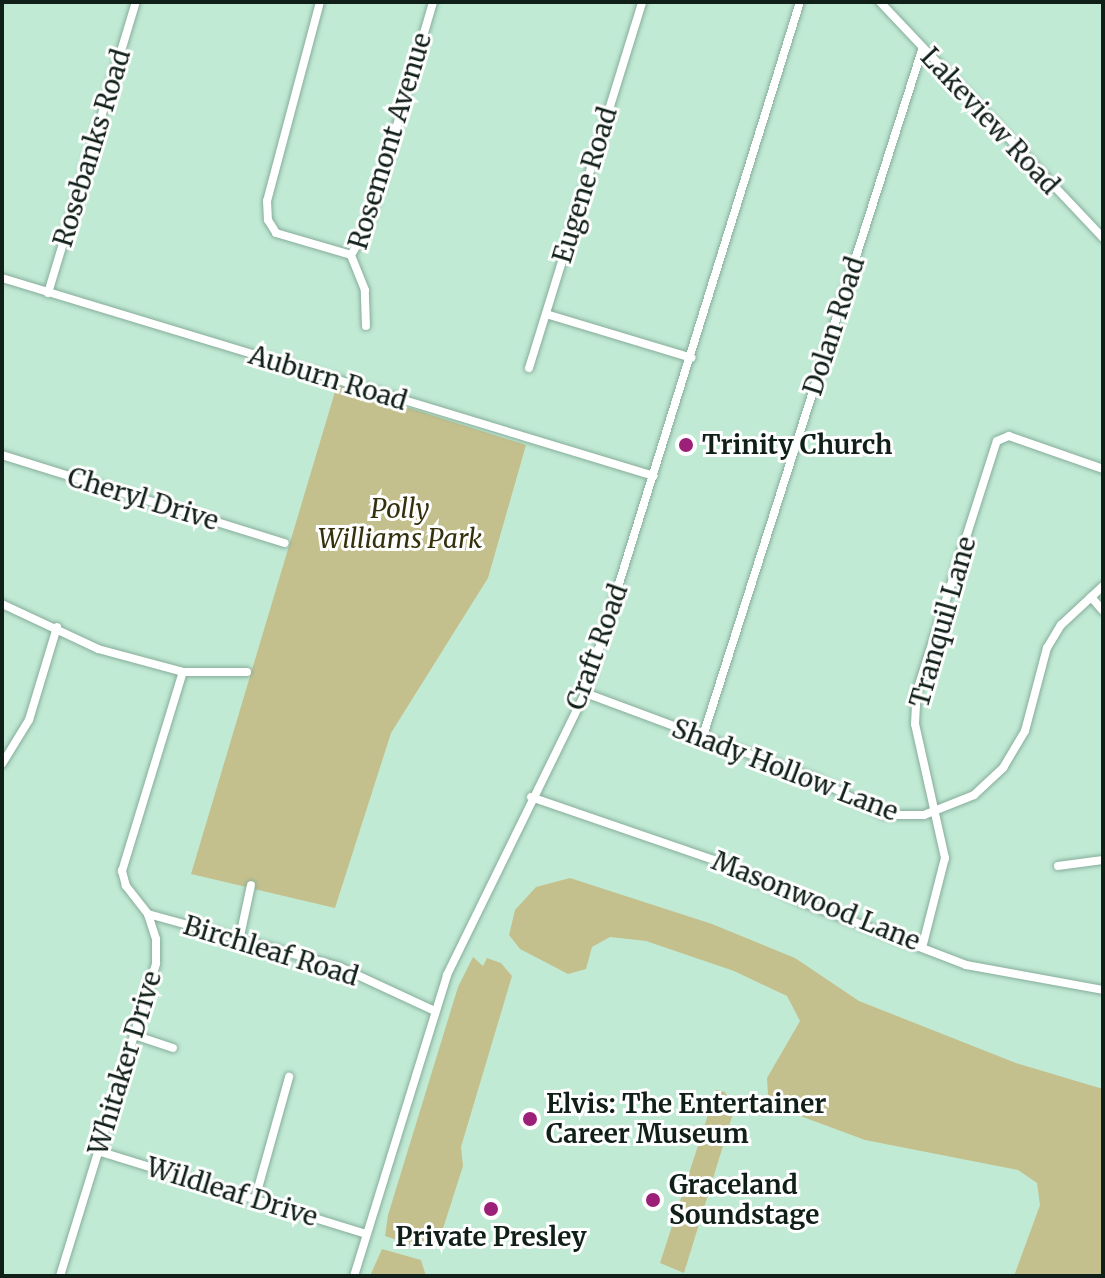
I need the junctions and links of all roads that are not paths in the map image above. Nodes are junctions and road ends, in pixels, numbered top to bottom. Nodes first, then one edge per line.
1 (136, 2) edge
2 (320, 2) edge
3 (433, 2) edge
4 (642, 2) edge
5 (800, 2) edge
6 (880, 2) edge
7 (922, 50) junction
8 (1103, 238) edge
9 (351, 255) junction
10 (2, 278) edge
11 (48, 293) junction
12 (546, 314) junction
13 (366, 326) dead end
14 (692, 358) junction
15 (529, 368) dead end
16 (2, 455) edge
17 (1103, 469) edge
18 (654, 476) junction
19 (285, 543) dead end
20 (1103, 586) edge
21 (1091, 597) junction
22 (2, 604) edge
23 (1103, 611) edge
24 (57, 627) junction
25 (183, 672) junction
26 (247, 672) dead end
27 (585, 693) junction
28 (702, 739) junction
29 (2, 764) edge
30 (531, 797) junction
31 (937, 810) junction
32 (1103, 860) edge
33 (1058, 866) dead end
34 (251, 885) dead end
35 (148, 914) junction
36 (239, 941) junction
37 (923, 944) junction
38 (1103, 990) edge
39 (435, 1011) junction
40 (134, 1035) junction
41 (173, 1048) dead end
42 (289, 1077) dead end
43 (98, 1151) junction
44 (255, 1199) junction
45 (366, 1234) junction
46 (60, 1276) edge
47 (354, 1276) edge

1 - 11 street, Rosebanks Road
2 - 9 street
3 - 9 street, Rosemont Avenue
4 - 12 street, Eugene Road
5 - 14 street, Craft Road
6 - 7 street, Lakeview Road
7 - 8 street, Lakeview Road
7 - 28 street, Dolan Road
9 - 13 street, Rosemont Avenue
10 - 11 street, Auburn Road
11 - 18 street, Auburn Road
12 - 14 street
12 - 15 street, Eugene Road
14 - 18 street, Craft Road
16 - 19 street, Cheryl Drive
17 - 31 street, Tranquil Lane
18 - 27 street, Craft Road
20 - 21 street, Shady Hollow Lane
21 - 23 street
21 - 31 street, Shady Hollow Lane
22 - 24 street
24 - 25 street
24 - 29 street
25 - 26 street
25 - 35 street, Whitaker Drive
27 - 28 street, Shady Hollow Lane
27 - 30 street, Craft Road
28 - 31 street, Shady Hollow Lane
30 - 37 street, Masonwood Lane
30 - 39 street, Craft Road
31 - 37 street, Tranquil Lane
32 - 33 street
34 - 36 street
35 - 36 street, Birchleaf Road
35 - 40 street, Whitaker Drive
36 - 39 street, Birchleaf Road
37 - 38 street, Masonwood Lane
39 - 45 street, Craft Road
40 - 41 street
40 - 43 street, Whitaker Drive
42 - 44 street
43 - 44 street, Wildleaf Drive
43 - 46 street, Whitaker Drive
44 - 45 street, Wildleaf Drive
45 - 47 street, Craft Road

